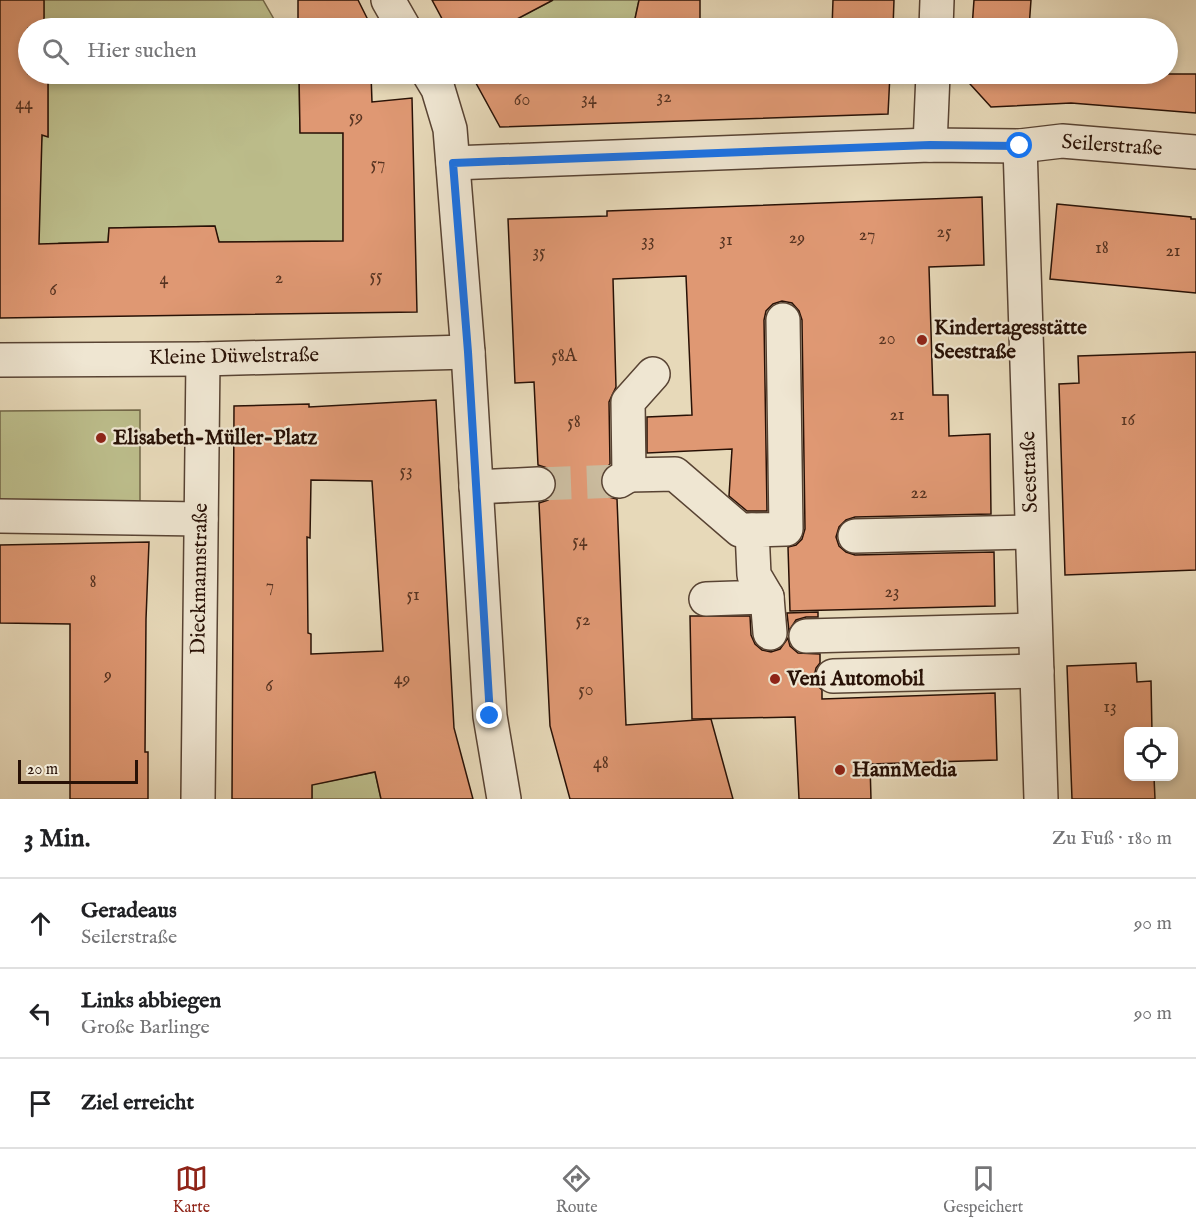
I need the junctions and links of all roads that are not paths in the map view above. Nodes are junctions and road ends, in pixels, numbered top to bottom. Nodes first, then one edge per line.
1 (388, 0) edge
2 (937, 0) edge
3 (398, 18) edge
4 (936, 18) edge
5 (435, 84) edge
6 (933, 84) edge
7 (930, 145) junction
8 (1020, 146) junction
9 (1196, 152) edge
10 (453, 163) junction
11 (783, 320) dead end
12 (468, 352) junction
13 (203, 359) junction
14 (0, 360) edge
15 (653, 374) dead end
16 (538, 484) tunnel mouth
17 (476, 487) junction
18 (0, 516) edge
19 (201, 519) junction
20 (752, 530) junction
21 (1031, 532) junction
22 (855, 536) dead end
23 (767, 597) junction
24 (706, 599) dead end
25 (1035, 630) junction
26 (770, 633) dead end
27 (806, 636) dead end
28 (1037, 671) junction
29 (833, 676) dead end
30 (198, 799) edge
31 (504, 799) edge
32 (1041, 799) edge

1 - 3 street
2 - 4 street
5 - 10 street
6 - 7 street
7 - 8 street, Seilerstraße
7 - 10 street, Seilerstraße
8 - 9 street, Seilerstraße
8 - 21 street, Seestraße
10 - 12 street
11 - 20 street
12 - 13 street, Kleine Düwelstraße
12 - 17 street
13 - 14 street, Kleine Düwelstraße
13 - 19 street, Dieckmannstraße
15 - 20 street
16 - 17 street
17 - 31 street
18 - 19 street
19 - 30 street, Dieckmannstraße
20 - 23 street
21 - 22 street
21 - 25 street, Seestraße
23 - 24 street
23 - 26 street
25 - 27 street
25 - 28 street, Seestraße
28 - 29 street
28 - 32 street, Seestraße

